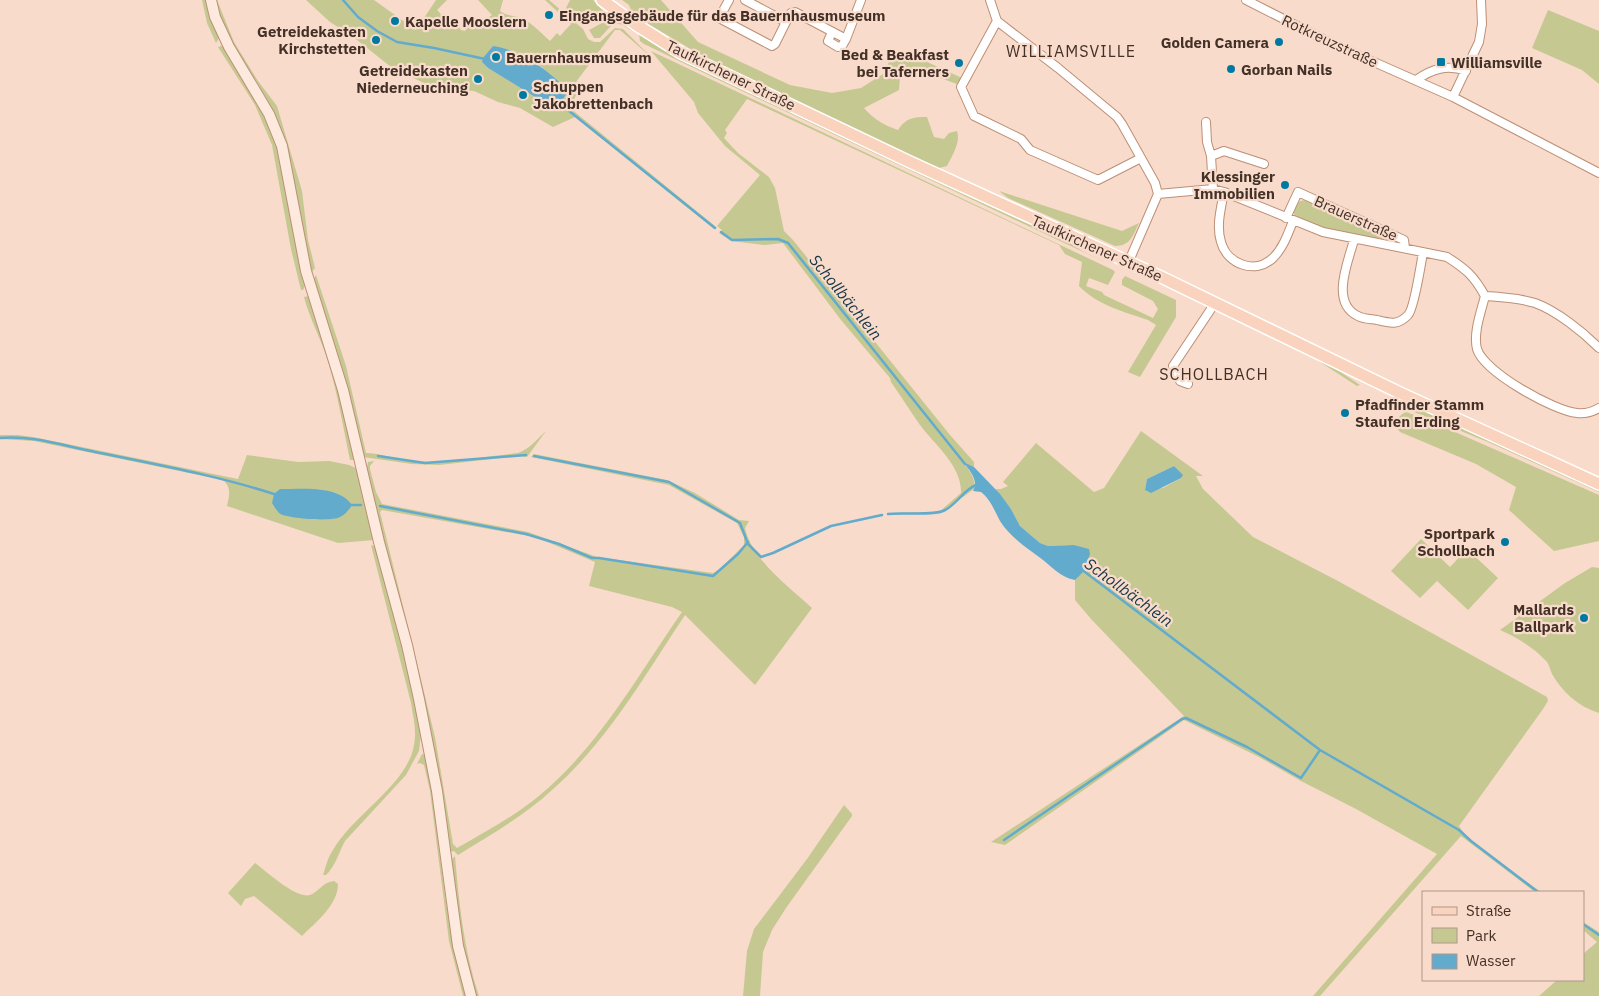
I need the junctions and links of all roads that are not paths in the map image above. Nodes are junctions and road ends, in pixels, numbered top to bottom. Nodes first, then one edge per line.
1 (211, 0) edge
2 (602, 0) edge
3 (729, 0) edge
4 (745, 0) edge
5 (861, 0) edge
6 (990, 0) edge
7 (1246, 0) edge
8 (1481, 0) edge
9 (997, 21) junction
10 (786, 22) junction
11 (1466, 71) junction
12 (1416, 80) junction
13 (1453, 97) junction
14 (1206, 122) dead end
15 (1211, 156) junction
16 (1141, 158) junction
17 (1264, 164) dead end
18 (1599, 173) edge
19 (1213, 189) junction
20 (1224, 192) junction
21 (1158, 194) junction
22 (1289, 220) junction
23 (1354, 240) junction
24 (1405, 248) junction
25 (1423, 252) junction
26 (1129, 261) junction
27 (1485, 296) junction
28 (1215, 303) junction
29 (1599, 348) edge
30 (1188, 384) dead end
31 (1599, 408) edge
32 (1599, 484) edge
33 (471, 996) edge

1 - 33 main road
2 - 26 main road, Taufkirchener Straße
3 - 10 street
4 - 10 street
5 - 10 street
6 - 9 street
7 - 12 street, Rotkreuzstraße
8 - 11 street
9 - 16 street
9 - 16 street
11 - 12 street
11 - 13 street
12 - 13 street, Rotkreuzstraße
13 - 18 street, Rotkreuzstraße
14 - 15 street
15 - 17 street
15 - 19 street
16 - 21 street
19 - 20 street, Brauerstraße
19 - 21 street, Brauerstraße
20 - 22 street, Brauerstraße
20 - 22 street
21 - 26 street
22 - 23 street, Brauerstraße
22 - 24 street, Brauerstraße
23 - 24 street, Brauerstraße
23 - 25 street
24 - 25 street, Brauerstraße
25 - 27 street, Brauerstraße
26 - 28 main road, Taufkirchener Straße
27 - 29 street
27 - 31 street
28 - 30 street
28 - 32 main road, Taufkirchener Straße

